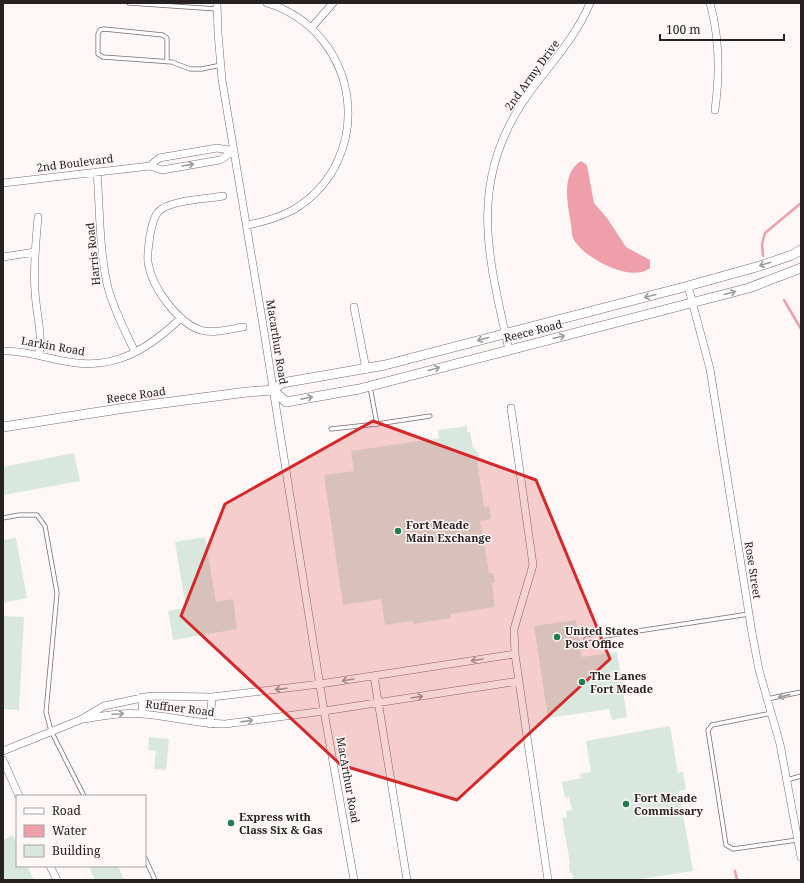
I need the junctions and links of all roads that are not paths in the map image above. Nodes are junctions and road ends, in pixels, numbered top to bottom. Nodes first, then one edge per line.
1 (129, 3) edge
2 (267, 3) edge
3 (333, 3) edge
4 (590, 3) edge
5 (710, 3) edge
6 (184, 5) edge
7 (217, 6) edge
8 (312, 28) junction
9 (167, 62) junction
10 (220, 65) junction
11 (715, 110) dead end
12 (234, 151) junction
13 (150, 166) junction
14 (97, 172) junction
15 (3, 183) edge
16 (223, 196) dead end
17 (38, 217) dead end
18 (246, 225) junction
19 (801, 250) edge
20 (35, 252) junction
21 (3, 257) edge
22 (801, 268) edge
23 (688, 286) junction
24 (692, 303) junction
25 (354, 307) dead end
26 (181, 318) junction
27 (243, 327) dead end
28 (505, 333) junction
29 (509, 350) junction
30 (3, 351) edge
31 (135, 352) junction
32 (39, 355) junction
33 (366, 369) junction
34 (370, 386) junction
35 (273, 390) junction
36 (511, 408) dead end
37 (430, 416) dead end
38 (377, 424) junction
39 (3, 427) edge
40 (331, 429) dead end
41 (3, 518) edge
42 (749, 614) junction
43 (586, 639) dead end
44 (515, 654) junction
45 (374, 676) junction
46 (519, 681) junction
47 (320, 684) junction
48 (801, 692) edge
49 (212, 697) junction
50 (143, 698) junction
51 (767, 699) junction
52 (378, 702) junction
53 (324, 711) junction
54 (772, 713) junction
55 (142, 714) junction
56 (80, 720) junction
57 (210, 724) junction
58 (51, 731) junction
59 (3, 751) edge
60 (3, 760) edge
61 (801, 776) edge
62 (787, 780) junction
63 (19, 795) edge
64 (83, 795) edge
65 (798, 840) junction
66 (801, 857) edge
67 (146, 860) edge
68 (50, 867) edge
69 (57, 880) edge
70 (155, 880) edge
71 (354, 880) edge
72 (407, 880) edge
73 (548, 880) edge

1 - 6 lane
2 - 8 street
3 - 8 street
4 - 28 street, 2nd Army Drive
5 - 11 street
6 - 7 lane
7 - 10 street, Macarthur Road
8 - 18 street
9 - 9 lane
9 - 10 lane
10 - 12 street, Macarthur Road
12 - 13 street, 2nd Boulevard
13 -> 12 street, 2nd Boulevard
12 - 18 street, Macarthur Road
13 - 14 street, 2nd Boulevard
14 - 15 street, 2nd Boulevard
14 - 31 street, Harris Road
16 - 26 street
17 - 20 street
18 - 35 street, Macarthur Road
19 -> 23 street, Reece Road
20 - 21 street
20 - 32 street
24 -> 22 street, Reece Road
23 - 24 street, Rose Street
23 -> 28 street, Reece Road
29 -> 24 street, Reece Road
24 - 42 street, Rose Street
25 - 33 street
26 - 27 street
26 - 31 street, Larkin Road
28 - 29 street, 2nd Army Drive
28 -> 33 street, Reece Road
34 -> 29 street, Reece Road
30 - 32 street, Larkin Road
31 - 32 street, Larkin Road
33 - 35 street, Reece Road
35 -> 34 street, Reece Road
34 - 38 lane
35 - 39 street, Reece Road
35 - 47 street, Macarthur Road
36 - 44 street
37 - 38 lane
38 - 40 lane
41 - 58 lane
42 - 43 lane
42 - 51 street, Rose Street
44 -> 45 street, Ruffner Road
44 - 46 street
45 -> 47 street, Ruffner Road
45 - 52 street
52 -> 46 street, Ruffner Road
46 - 73 street
47 -> 49 street, Ruffner Road
47 - 53 street, MacArthur Road
48 -> 51 lane
49 - 50 street, Ruffner Road
49 - 57 street
50 - 55 street
50 - 56 street, Ruffner Road
51 - 54 street, Rose Street
52 - 53 street, Ruffner Road
52 - 72 street
57 -> 53 street, Ruffner Road
53 - 71 street, MacArthur Road
54 - 62 street, Rose Street
54 - 65 lane
56 -> 55 street, Ruffner Road
55 - 57 street, Ruffner Road
56 - 58 street, Ruffner Road
58 - 59 street, Ruffner Road
58 - 64 lane
60 - 63 street
61 - 62 lane
62 - 65 street, Rose Street
65 - 66 street, Rose Street
67 - 70 lane
68 - 69 street

